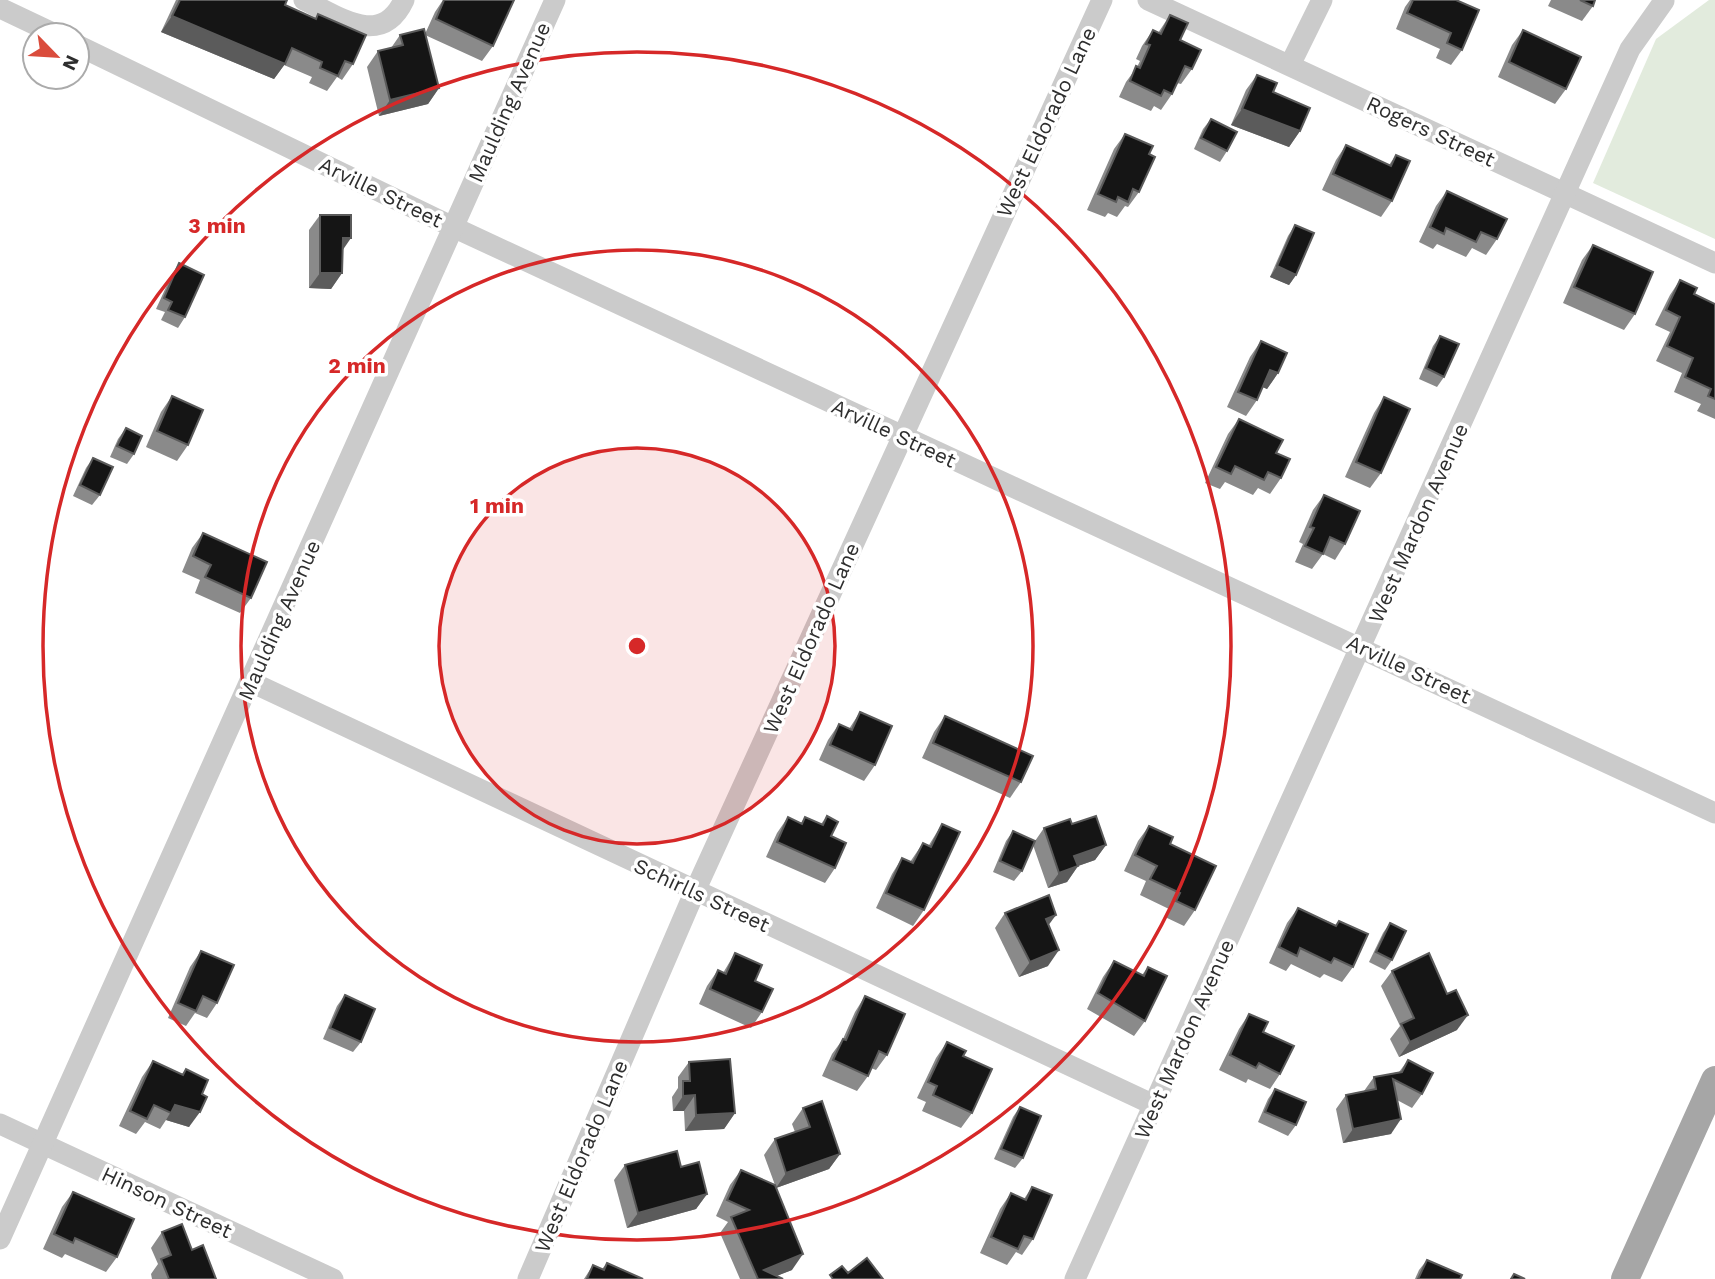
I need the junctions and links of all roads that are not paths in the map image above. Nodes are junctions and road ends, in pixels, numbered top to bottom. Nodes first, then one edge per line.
1 (304, 0) edge
2 (404, 0) edge
3 (555, 0) edge
4 (1102, 0) edge
5 (1147, 0) edge
6 (1322, 0) edge
7 (1664, 1) edge
8 (1184, 8) edge
9 (4, 10) edge
10 (27, 21) edge
11 (91, 52) edge
12 (1290, 65) junction
13 (1565, 194) junction
14 (453, 227) junction
15 (1715, 263) edge
16 (902, 437) junction
17 (1362, 647) junction
18 (251, 682) junction
19 (1715, 813) edge
20 (695, 891) junction
21 (1715, 1080) edge
22 (1154, 1105) junction
23 (0, 1124) edge
24 (41, 1143) junction
25 (0, 1239) edge
26 (333, 1279) edge
27 (527, 1279) edge
28 (1075, 1279) edge
29 (1625, 1279) edge

1 - 2 street
3 - 14 street, Maulding Avenue
4 - 16 street, West Eldorado Lane
5 - 8 street, Rogers Street
6 - 12 street
7 - 13 street, West Mardon Avenue
8 - 12 street, Rogers Street
9 - 10 street
11 - 14 street, Arville Street
12 - 13 street, Rogers Street
13 - 15 street, Rogers Street
13 - 17 street, West Mardon Avenue
14 - 16 street, Arville Street
14 - 18 street, Maulding Avenue
16 - 17 street, Arville Street
16 - 20 street, West Eldorado Lane
17 - 19 street, Arville Street
17 - 22 street, West Mardon Avenue
18 - 20 street, Schirlls Street
18 - 24 street, Maulding Avenue
20 - 22 street, Schirlls Street
20 - 27 street, West Eldorado Lane
21 - 29 main road
22 - 28 street, West Mardon Avenue
23 - 24 street, Hinson Street
24 - 25 street, Maulding Avenue
24 - 26 street, Hinson Street

